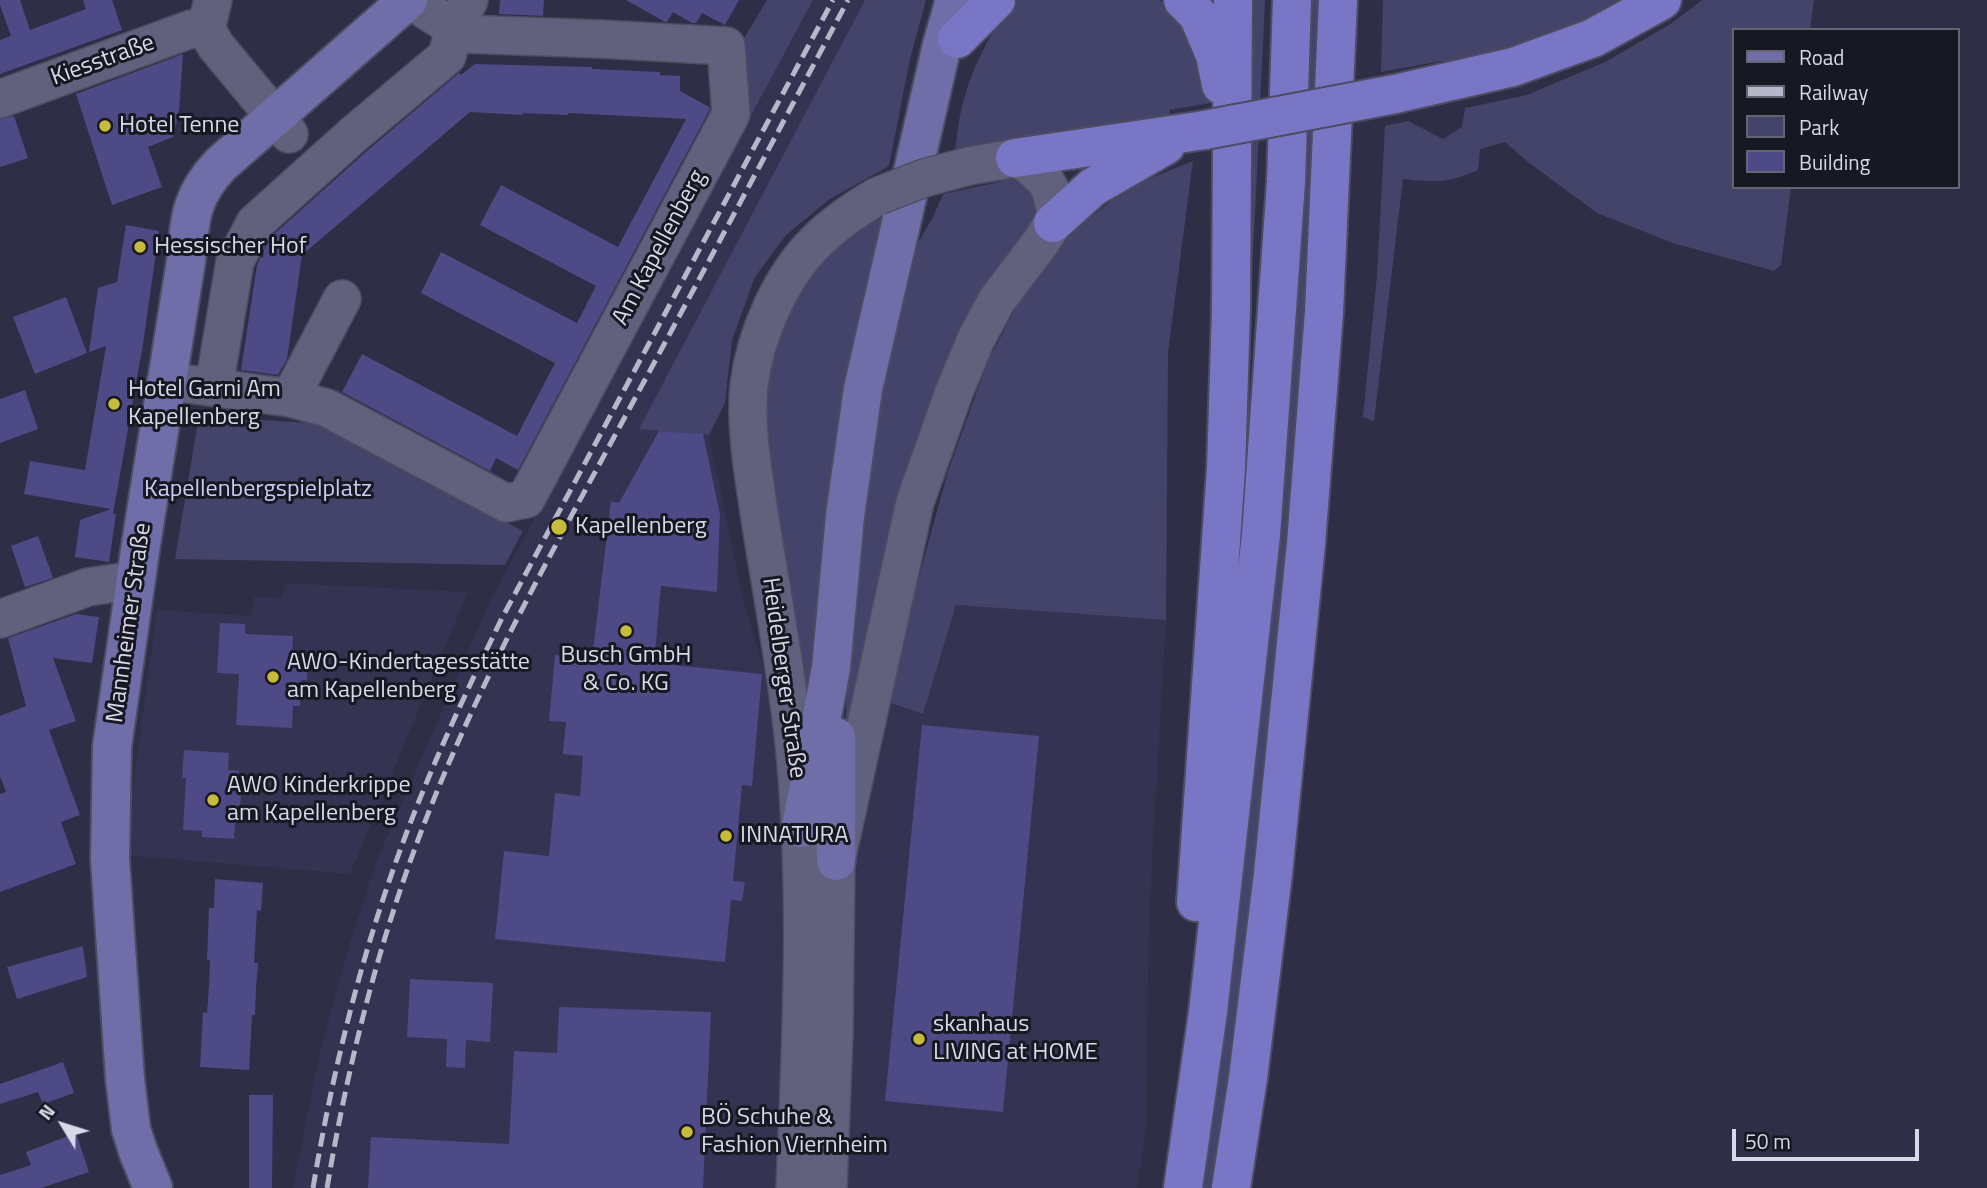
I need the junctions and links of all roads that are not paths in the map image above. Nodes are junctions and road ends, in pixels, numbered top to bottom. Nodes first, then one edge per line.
1 (408, 0) edge
2 (955, 0) edge
3 (968, 0) edge
4 (996, 0) edge
5 (1183, 0) edge
6 (1233, 0) edge
7 (1292, 0) edge
8 (1338, 0) edge
9 (1662, 0) edge
10 (210, 15) edge
11 (457, 28) edge
12 (957, 39) junction
13 (0, 99) edge
14 (282, 125) junction
15 (1208, 133) junction
16 (1015, 158) junction
17 (1053, 223) junction
18 (898, 232) junction
19 (342, 299) dead end
20 (166, 381) junction
21 (214, 387) junction
22 (290, 398) junction
23 (136, 580) junction
24 (0, 618) edge
25 (831, 668) junction
26 (801, 828) junction
27 (836, 861) junction
28 (1208, 1012) junction
29 (152, 1188) edge
30 (795, 1188) edge
31 (828, 1188) edge
32 (1183, 1188) edge
33 (1231, 1188) edge

1 - 11 street, Am Kapellenberg
1 - 14 main road, Mannheimer Straße
2 - 18 main road, Heidelberger Straße
3 - 12 main road, Heidelberger Straße
4 - 12 highway
5 - 15 highway
6 - 15 highway
7 - 28 highway
8 - 33 highway
9 - 15 highway, bridge
10 - 13 street, Kiesstraße
10 - 14 street
11 - 21 street
11 - 22 street, Am Kapellenberg
12 - 18 main road, Heidelberger Straße
14 - 20 main road, Mannheimer Straße
15 - 16 highway
15 - 17 highway
15 - 28 highway
16 - 17 street
16 - 26 street, Heidelberger Straße, bridge
17 - 27 street
18 - 25 main road, Heidelberger Straße
19 - 22 street
20 - 21 street, Am Kapellenberg
20 - 23 main road, Mannheimer Straße
21 - 22 street, Am Kapellenberg
23 - 24 street
23 - 29 main road, Mannheimer Straße
25 - 26 main road
25 - 27 main road
26 - 30 street, Heidelberger Straße
27 - 31 street
28 - 32 highway

